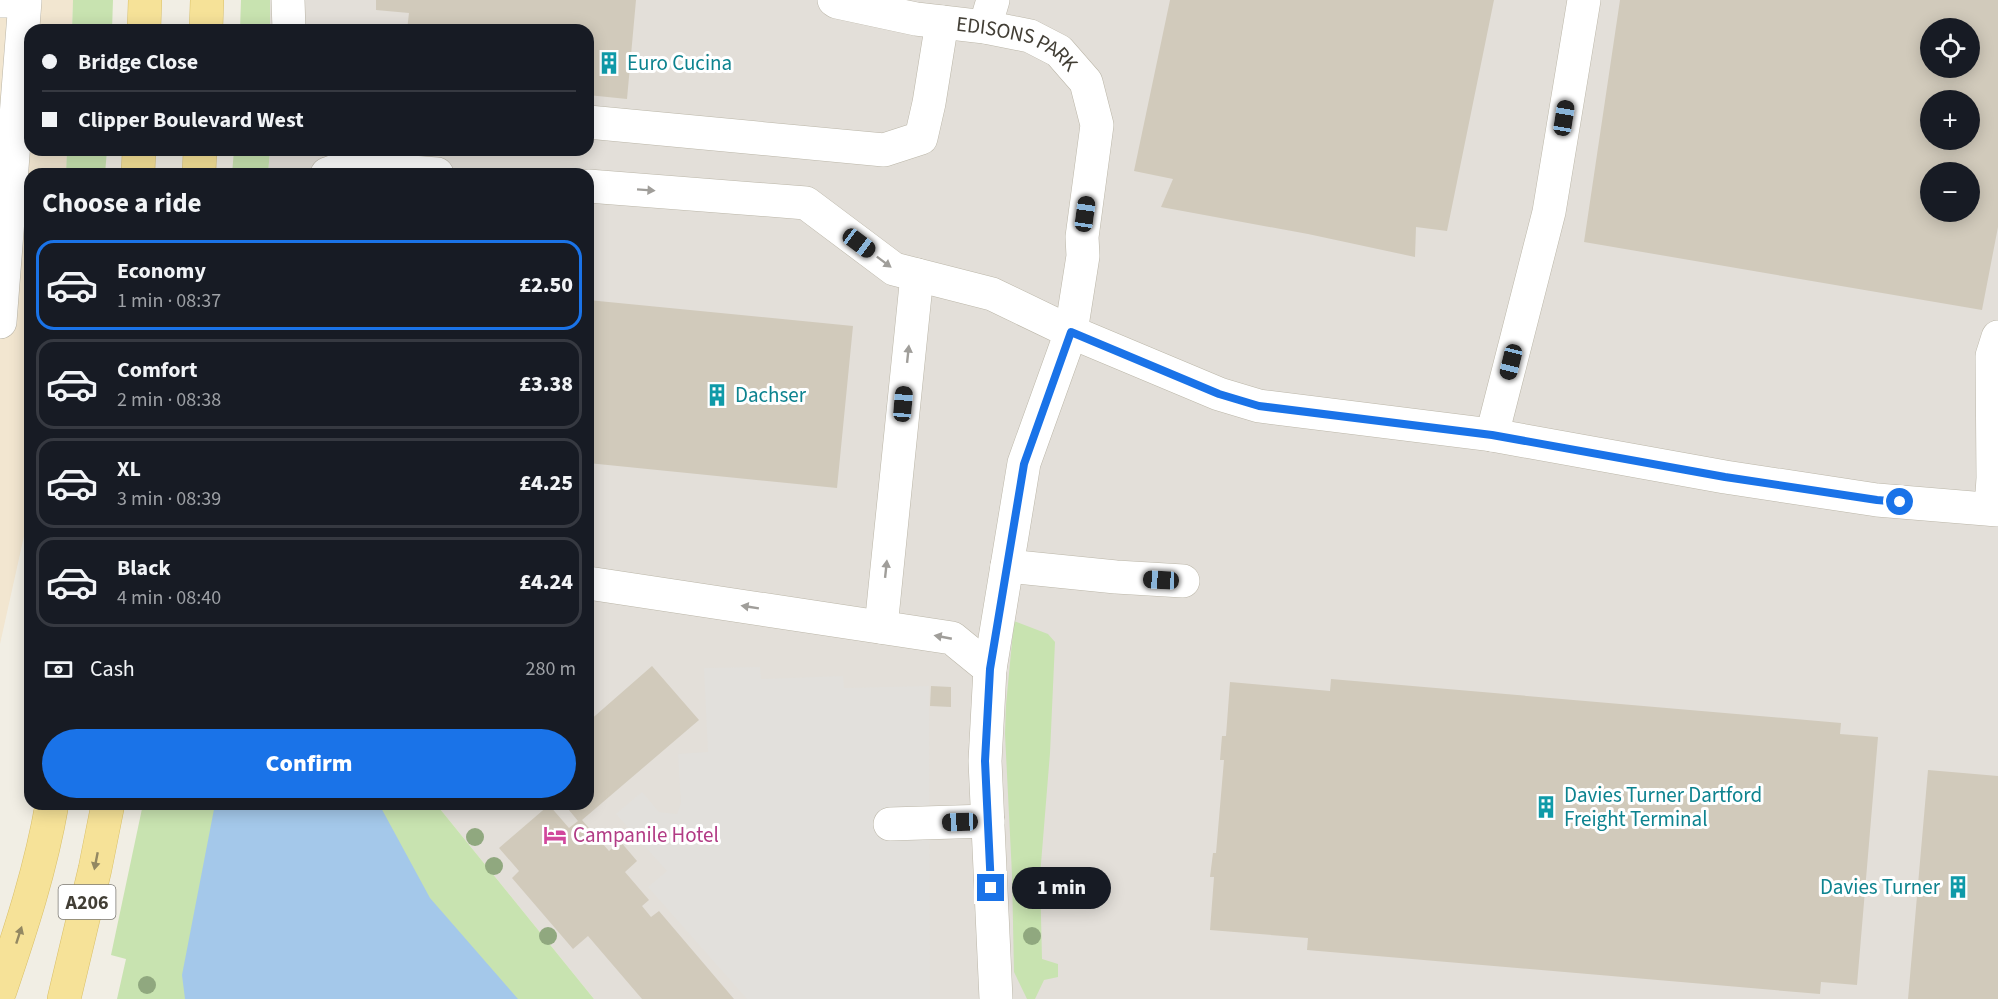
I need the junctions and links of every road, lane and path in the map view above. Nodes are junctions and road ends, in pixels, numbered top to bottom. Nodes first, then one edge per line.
1 (145, 0) edge
2 (207, 0) edge
3 (288, 0) edge
4 (834, 0) edge
5 (1584, 0) edge
6 (0, 1) edge
7 (989, 14) edge
8 (942, 22) junction
9 (144, 24) edge
10 (206, 24) edge
11 (289, 24) edge
12 (594, 123) edge
13 (343, 168) edge
14 (359, 168) edge
15 (594, 186) edge
16 (917, 275) junction
17 (0, 322) edge
18 (1071, 332) junction
19 (1998, 337) edge
20 (1492, 435) junction
21 (1994, 510) edge
22 (1007, 566) junction
23 (1183, 581) dead end
24 (594, 584) edge
25 (881, 627) junction
26 (990, 669) junction
27 (51, 810) edge
28 (107, 810) edge
29 (988, 821) junction
30 (890, 824) dead end
31 (0, 991) edge
32 (64, 999) edge
33 (996, 999) edge

1 - 9 main road
2 - 10 main road
3 - 11 street
4 - 8 street, EDISONS PARK
5 - 20 street
6 - 17 street
7 - 8 street, EDISONS PARK
7 - 18 street, EDISONS PARK
8 - 12 street
13 - 14 street
15 -> 16 street
16 - 18 street
25 -> 16 street
18 - 20 street
18 - 22 street, EDISONS PARK
19 - 21 street
20 - 21 street
22 - 23 street
22 - 26 street, EDISONS PARK
25 -> 24 street
26 -> 25 street
26 - 29 street, EDISONS PARK
31 -> 27 main road, A206
28 -> 32 main road, A206
29 - 30 street
29 - 33 street, EDISONS PARK

